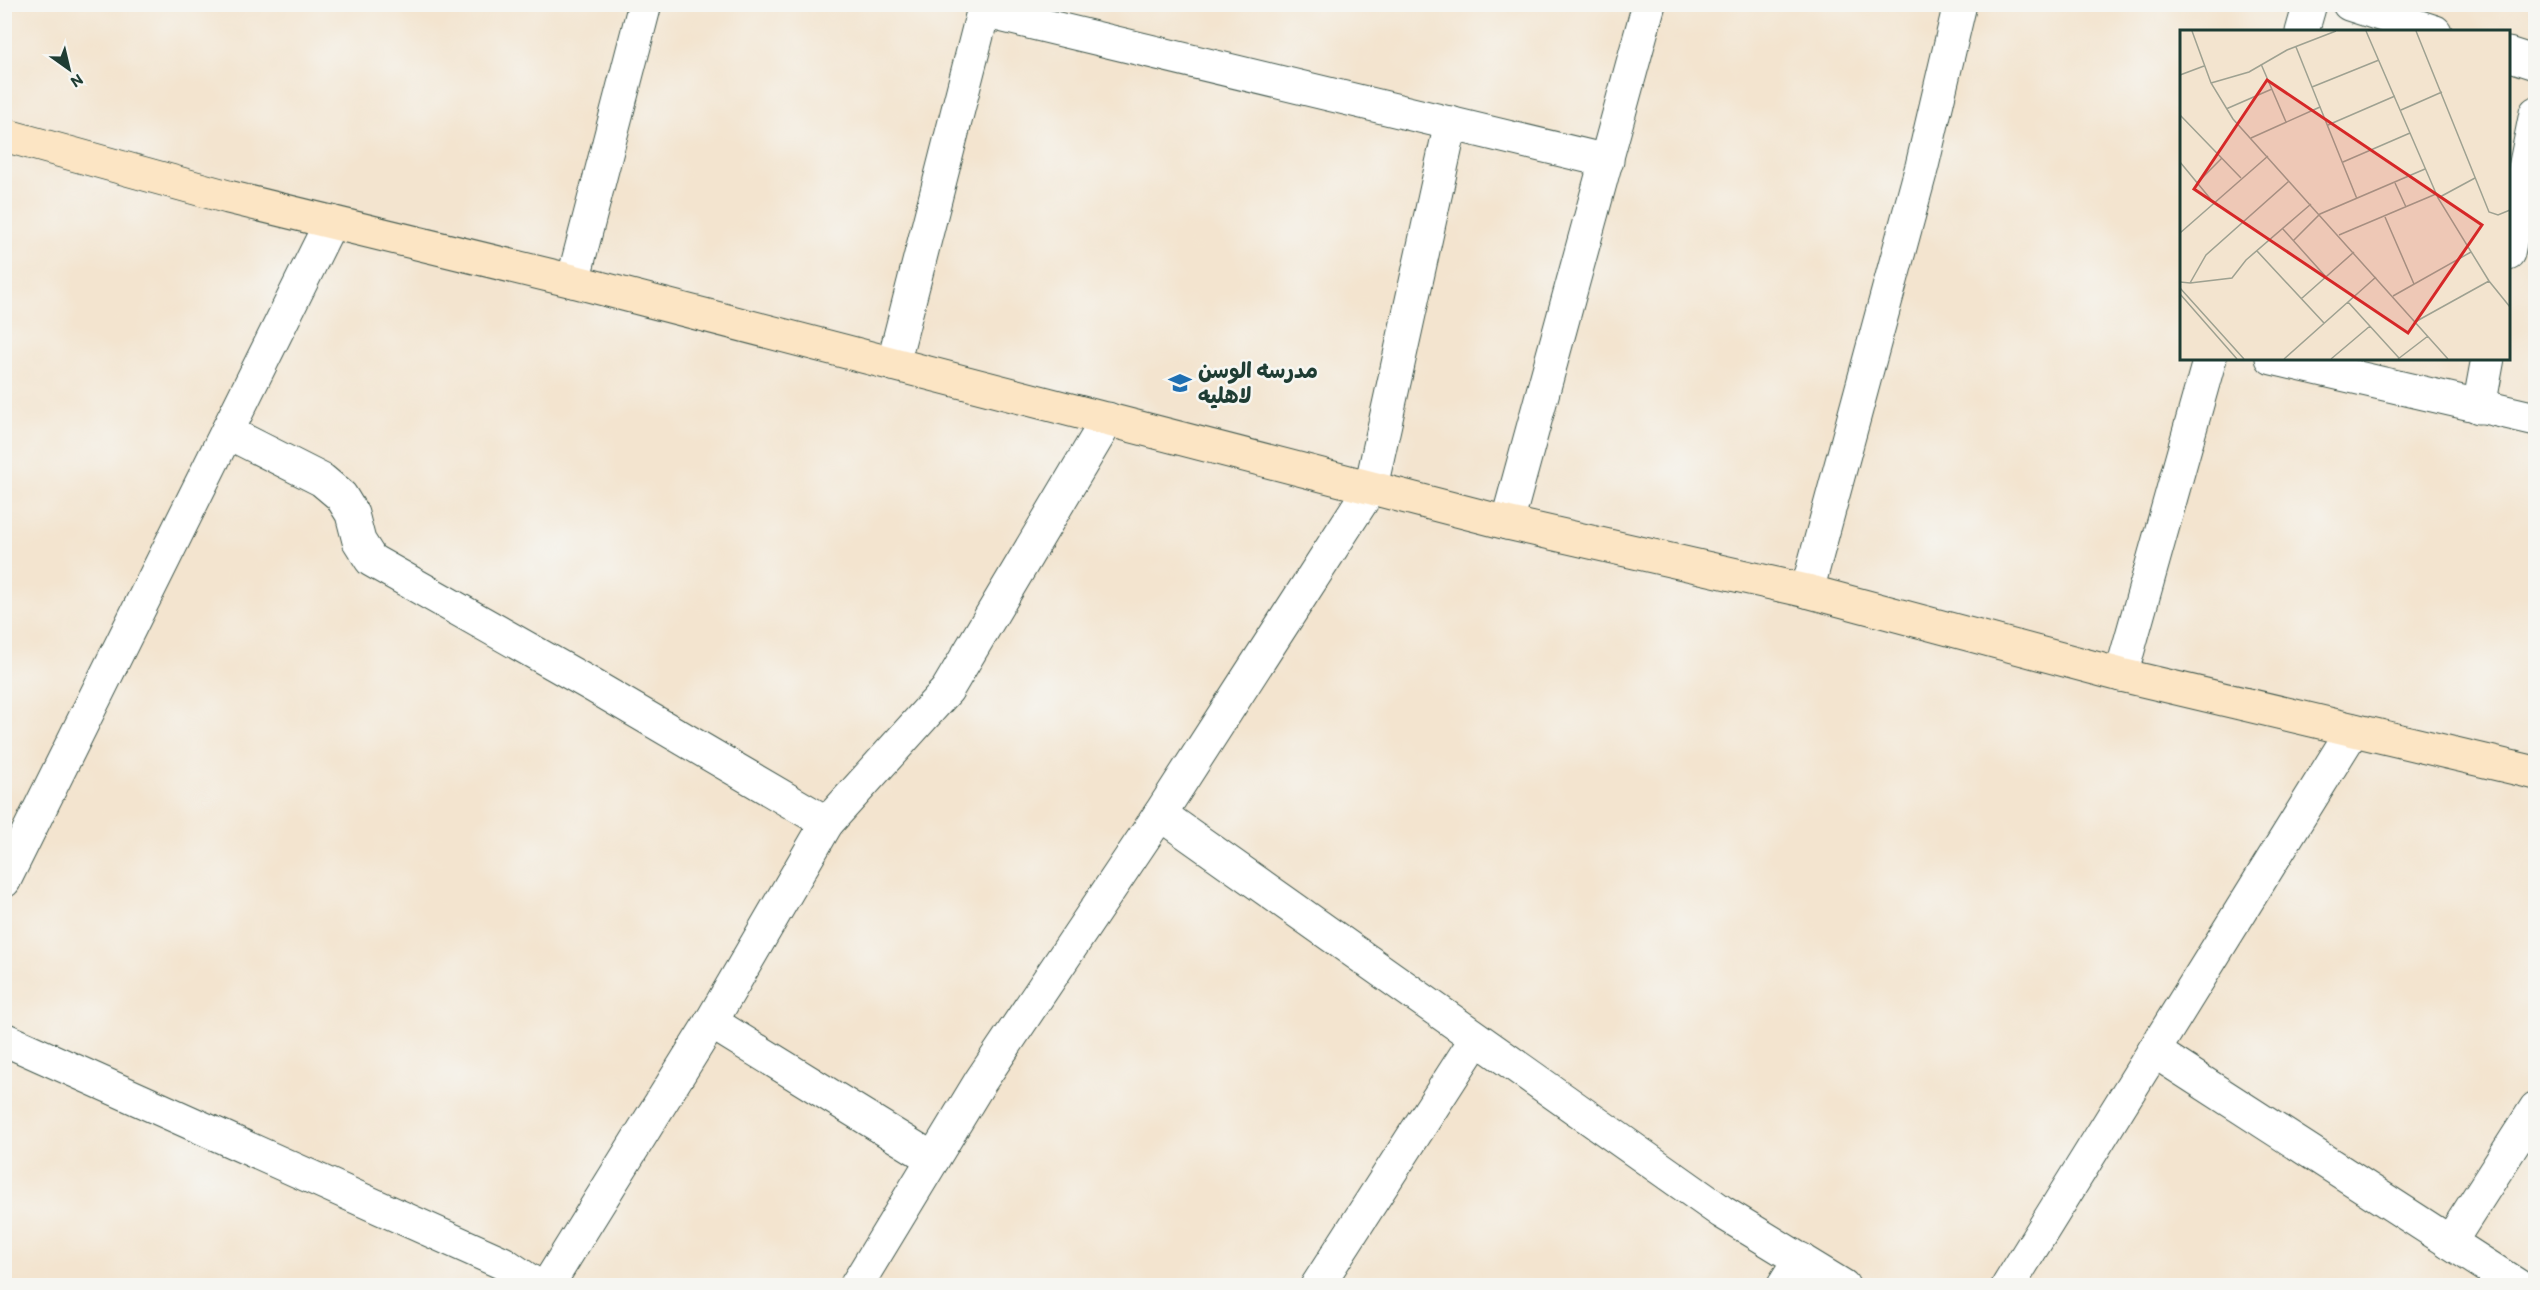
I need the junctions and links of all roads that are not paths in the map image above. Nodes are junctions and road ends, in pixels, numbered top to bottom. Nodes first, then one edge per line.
1 (645, 4) edge
2 (1649, 4) edge
3 (1960, 4) edge
4 (2310, 4) edge
5 (2349, 4) edge
6 (984, 8) edge
7 (2303, 30) edge
8 (2429, 30) edge
9 (2510, 55) edge
10 (2535, 63) edge
11 (2535, 113) edge
12 (1451, 123) junction
13 (5, 137) edge
14 (1607, 161) junction
15 (331, 222) junction
16 (2510, 243) edge
17 (573, 281) junction
18 (2209, 360) edge
19 (2280, 360) edge
20 (2488, 360) edge
21 (893, 364) junction
22 (2479, 407) junction
23 (1108, 419) junction
24 (2535, 419) edge
25 (227, 432) junction
26 (1371, 487) junction
27 (1507, 523) junction
28 (1807, 591) junction
29 (2121, 675) junction
30 (2353, 730) junction
31 (2535, 773) edge
32 (1160, 814) junction
33 (827, 823) junction
34 (4, 881) edge
35 (711, 1022) junction
36 (4, 1039) edge
37 (1476, 1039) junction
38 (2154, 1051) junction
39 (2535, 1108) edge
40 (933, 1159) junction
41 (2450, 1242) junction
42 (1792, 1272) edge
43 (497, 1274) edge
44 (537, 1286) edge
45 (547, 1286) edge
46 (856, 1286) edge
47 (1317, 1286) edge
48 (1843, 1286) edge
49 (2008, 1286) edge
50 (2518, 1286) edge

1 - 17 street
2 - 14 street
3 - 28 street
4 - 7 street
5 - 8 street
6 - 12 street
6 - 21 street
9 - 10 street
11 - 16 street
12 - 14 street
12 - 26 street
13 - 15 street
14 - 27 street
15 - 17 street
15 - 25 street
17 - 21 street
18 - 29 street
19 - 22 street
20 - 22 street
21 - 23 street
22 - 24 street
23 - 26 street
23 - 33 street
25 - 33 street
25 - 34 street
26 - 27 street
26 - 32 street
27 - 28 street
28 - 29 street
29 - 30 street
30 - 31 street
30 - 38 street
32 - 37 street
32 - 40 street
33 - 35 street
35 - 40 street
35 - 45 street
36 - 43 street
37 - 42 street
37 - 47 street
38 - 41 street
38 - 49 street
39 - 41 street
40 - 46 street
41 - 50 street
42 - 48 street
43 - 44 street

